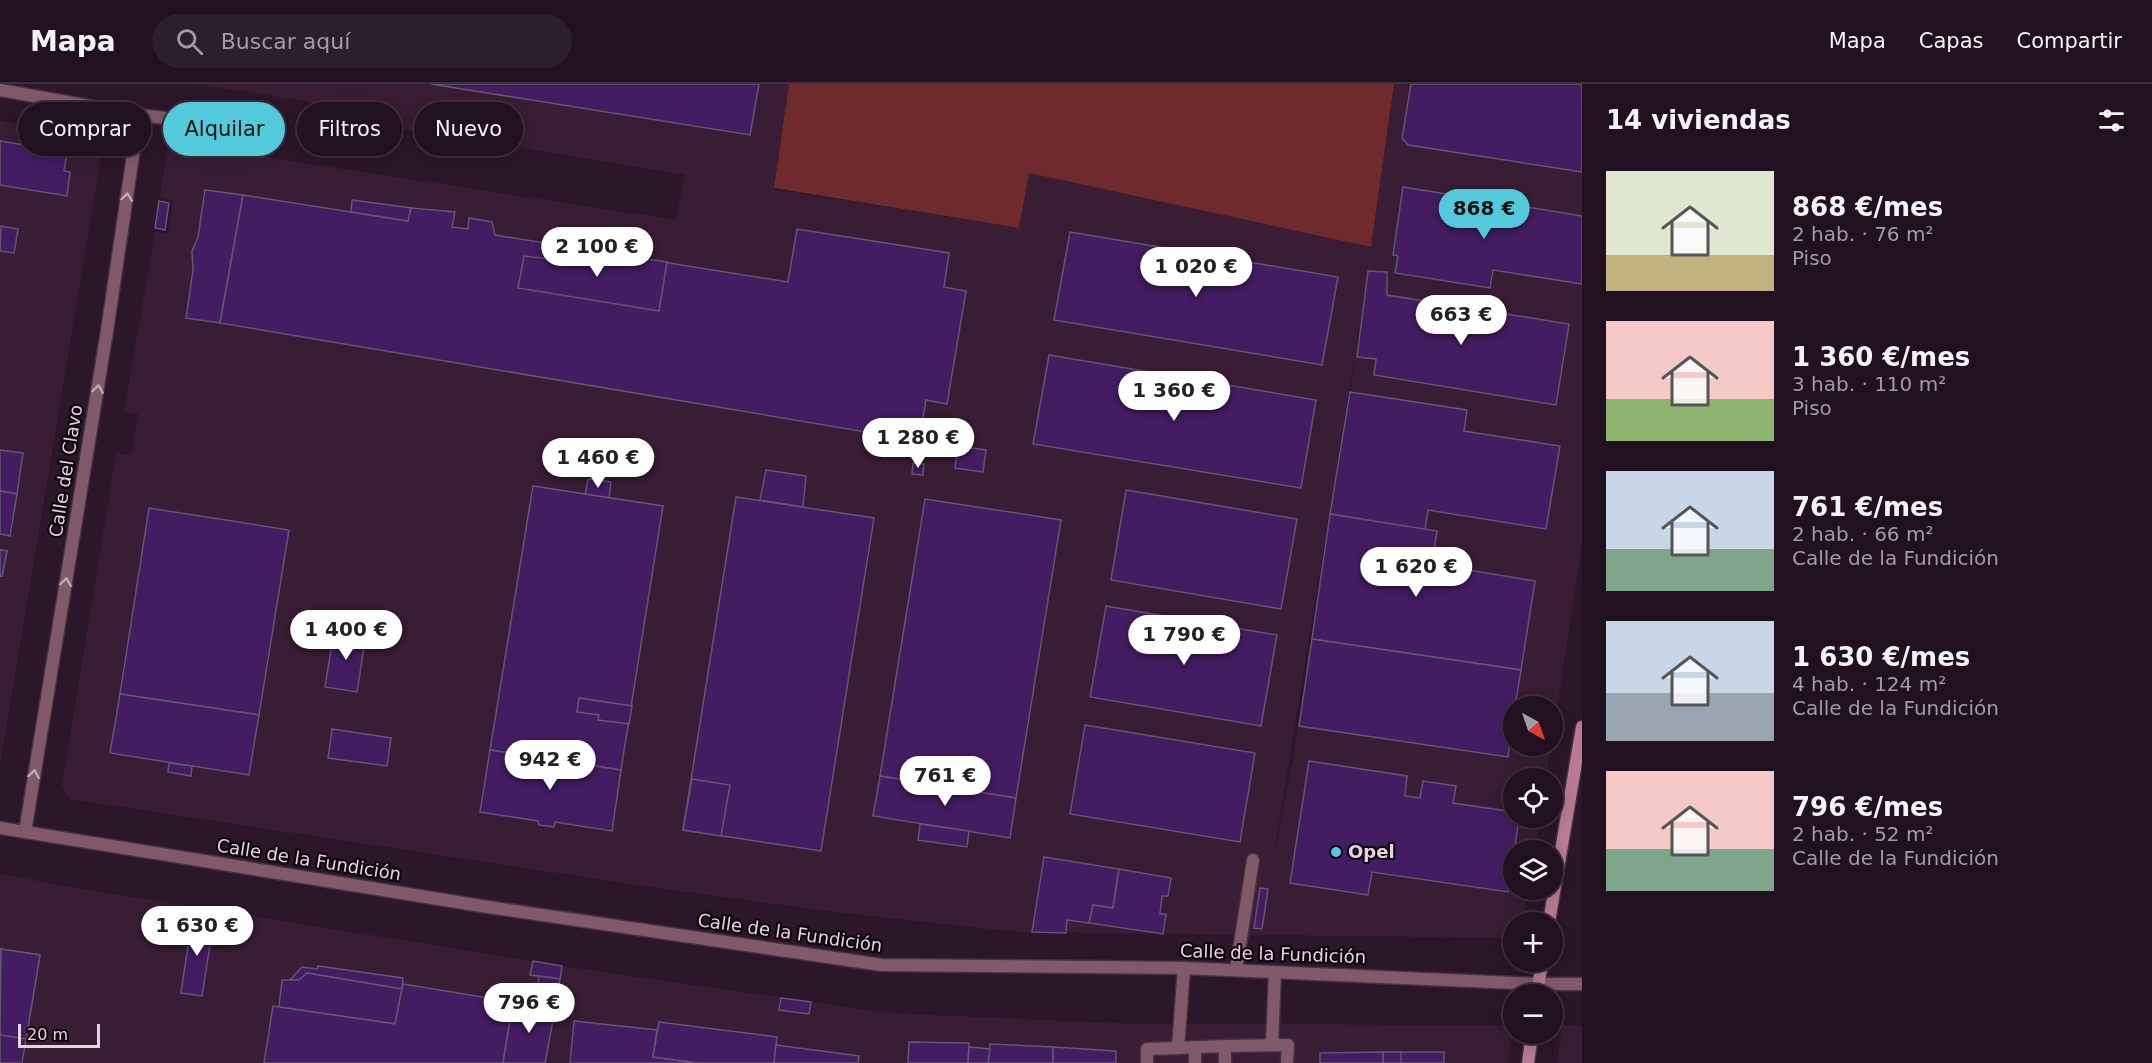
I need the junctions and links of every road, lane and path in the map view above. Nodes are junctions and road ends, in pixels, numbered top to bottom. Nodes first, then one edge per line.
1 (0, 90) edge
2 (67, 102) edge
3 (133, 156) edge
4 (1582, 728) edge
5 (0, 828) edge
6 (25, 832) junction
7 (1253, 860) dead end
8 (1551, 912) edge
9 (1184, 968) junction
10 (1236, 970) junction
11 (1275, 972) junction
12 (1582, 984) edge
13 (1563, 986) edge
14 (1503, 987) edge
15 (1531, 1044) edge
16 (1272, 1045) junction
17 (1225, 1046) junction
18 (1195, 1047) junction
19 (1178, 1048) junction
20 (1147, 1063) edge
21 (1195, 1063) edge
22 (1225, 1063) edge
23 (1287, 1063) edge
24 (1528, 1063) edge

1 - 2 street
6 -> 3 street, Calle del Clavo
4 - 8 street
5 - 6 street, Calle de la Fundición
6 - 9 street, Calle de la Fundición
7 - 10 street
9 - 10 street, Calle de la Fundición
9 - 19 street
10 - 11 street, Calle de la Fundición
11 - 14 street, Calle de la Fundición
11 - 16 street
12 - 13 street, Calle de la Fundición
15 - 24 street
16 - 17 street
16 - 23 street
17 - 18 street
17 - 22 street
18 - 19 street
18 - 21 street
19 - 20 street

